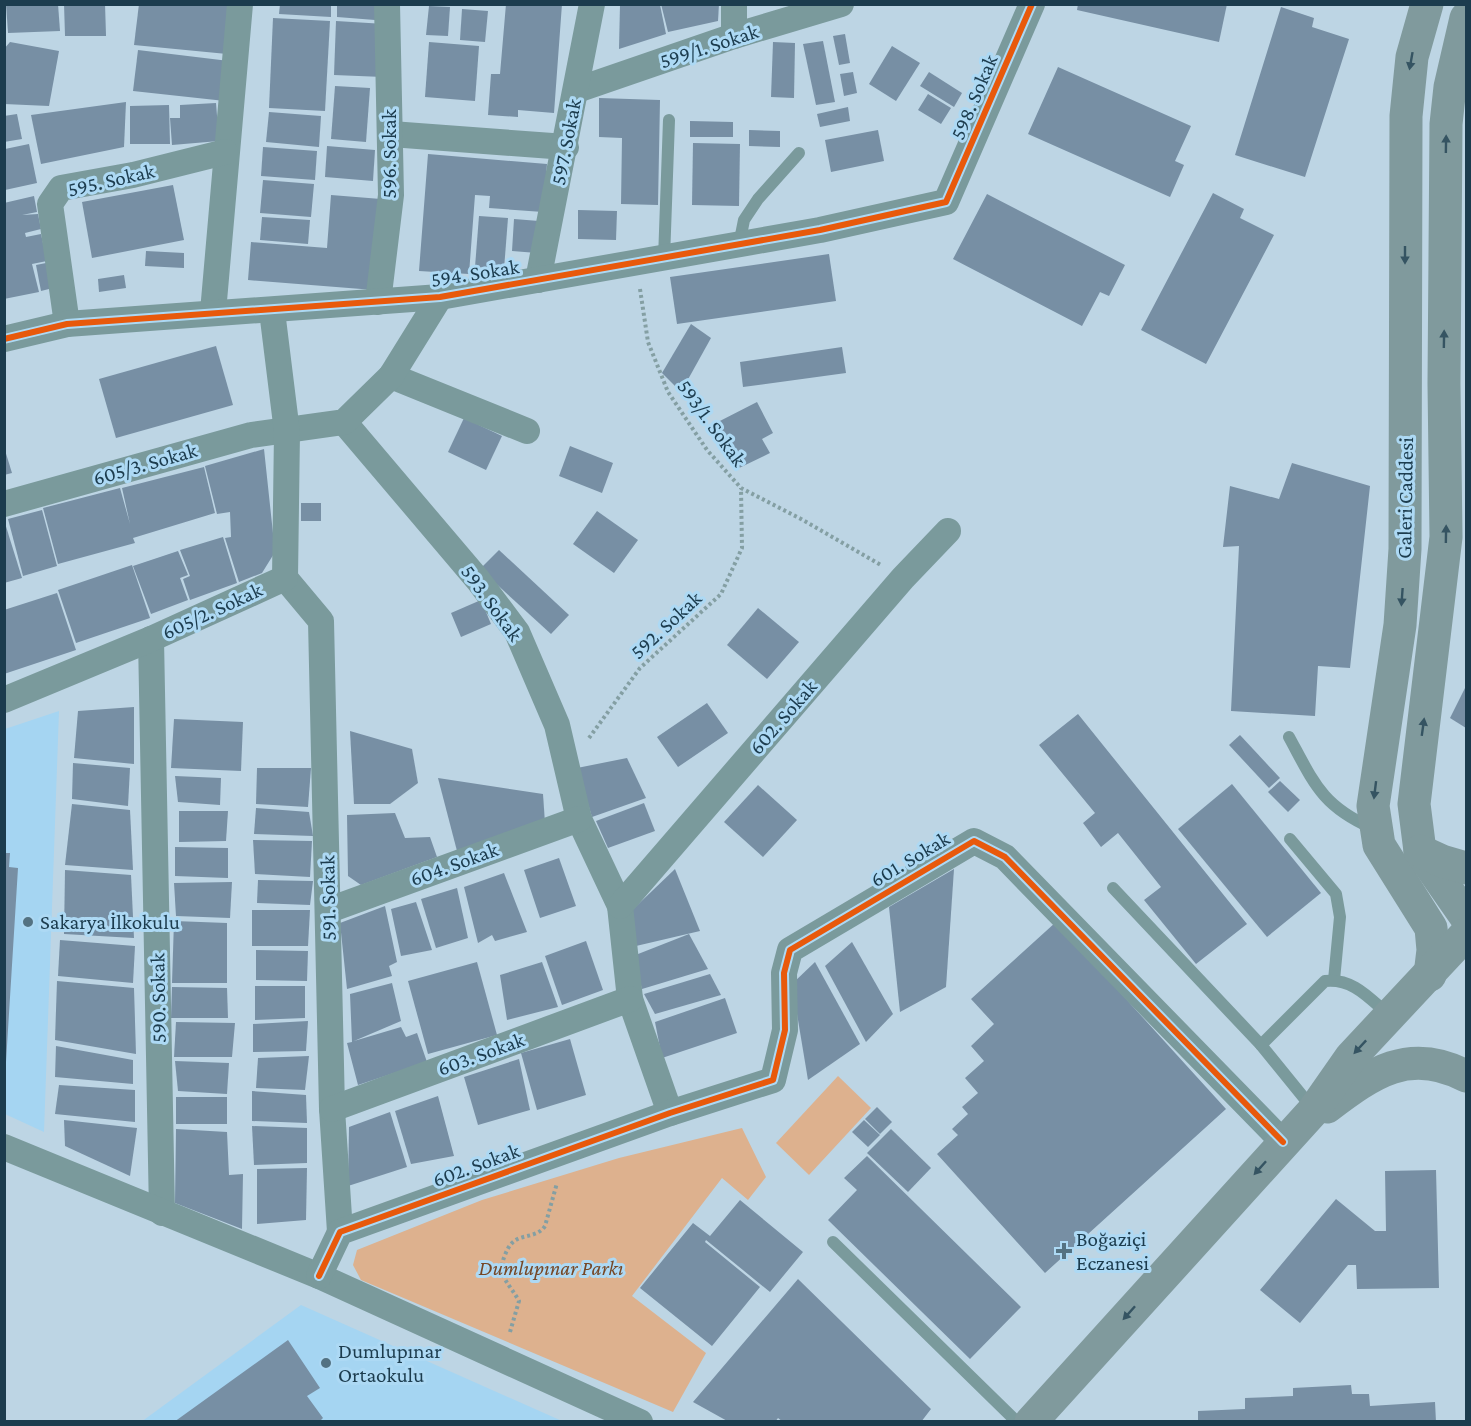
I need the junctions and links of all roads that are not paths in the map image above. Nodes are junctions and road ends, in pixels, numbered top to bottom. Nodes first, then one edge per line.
1 (240, 4) edge
2 (387, 4) edge
3 (592, 4) edge
4 (734, 4) edge
5 (841, 4) edge
6 (1032, 4) edge
7 (1427, 4) edge
8 (1467, 18) edge
9 (734, 36) junction
10 (577, 90) junction
11 (669, 120) dead end
12 (391, 134) junction
13 (566, 147) junction
14 (225, 152) junction
15 (799, 153) dead end
16 (946, 202) joint
17 (739, 245) junction
18 (664, 259) junction
19 (538, 279) junction
20 (440, 297) junction
21 (378, 303) junction
22 (272, 310) junction
23 (213, 312) junction
24 (67, 324) junction
25 (4, 339) edge
26 (391, 376) junction
27 (344, 422) junction
28 (527, 431) dead end
29 (287, 432) junction
30 (4, 504) edge
31 (948, 531) dead end
32 (285, 578) junction
33 (151, 639) junction
34 (4, 700) edge
35 (1289, 737) dead end
36 (579, 819) junction
37 (1375, 829) junction
38 (1290, 839) dead end
39 (1420, 851) junction
40 (1467, 868) edge
41 (1113, 888) dead end
42 (620, 906) junction
43 (329, 910) junction
44 (1467, 917) edge
45 (1467, 934) edge
46 (1430, 975) junction
47 (1334, 980) junction
48 (630, 999) junction
49 (1389, 1015) junction
50 (1261, 1045) junction
51 (1467, 1076) edge
52 (332, 1109) junction
53 (1314, 1110) junction
54 (670, 1113) junction
55 (1283, 1142) junction
56 (4, 1147) edge
57 (162, 1213) junction
58 (340, 1232) junction
59 (833, 1242) dead end
60 (319, 1276) junction
61 (1036, 1419) edge
62 (640, 1422) edge

1 - 14 street
2 - 12 street, 596. Sokak
3 - 10 street, 597. Sokak
4 - 9 street
5 - 9 street, 599/1. Sokak
6 - 16 street, 598. Sokak
7 -> 37 main road, Galeri Caddesi
39 -> 8 main road, Galeri Caddesi
9 - 10 street, 599/1. Sokak
10 - 13 street, 597. Sokak
11 - 18 lane
12 - 13 street
12 - 21 street, 596. Sokak
13 - 19 street, 597. Sokak
14 - 23 street
14 - 24 street, 595. Sokak
15 - 17 lane
16 - 17 street, 594. Sokak
17 - 18 street, 594. Sokak
18 - 19 street, 594. Sokak
19 - 20 street, 594. Sokak
20 - 21 street, 594. Sokak
20 - 26 street
21 - 22 street, 594. Sokak
22 - 23 street, 594. Sokak
22 - 29 street, 605/2. Sokak
23 - 24 street, 594. Sokak
24 - 25 street, 594. Sokak
26 - 27 street
26 - 28 street
27 - 29 street, 605/3. Sokak
27 - 36 street, 593. Sokak
29 - 30 street, 605/3. Sokak
29 - 32 street, 605/2. Sokak
31 - 42 street, 602. Sokak
32 - 33 street, 605/2. Sokak
32 - 43 street, 591. Sokak
33 - 34 street, 605/2. Sokak
33 - 57 street, 590. Sokak
35 - 37 lane
36 - 42 street, 593. Sokak
36 - 43 street, 604. Sokak
37 - 46 main road, Galeri Caddesi
38 - 47 lane
39 - 40 main road
39 - 44 main road, Galeri Caddesi
41 - 50 lane
42 - 48 street, 593. Sokak
43 - 52 street, 591. Sokak
45 - 46 main road
46 - 49 main road
47 - 49 lane
47 - 50 lane
48 - 52 street, 603. Sokak
48 - 54 street, 593. Sokak
49 -> 53 main road
50 - 53 lane
51 - 53 main road
52 - 58 street, 591. Sokak
53 - 55 main road
54 - 55 street, 601. Sokak
54 - 58 street, 602. Sokak
55 -> 61 main road
56 - 57 street
57 - 60 street
58 - 60 street
59 - 61 lane
60 - 62 street

